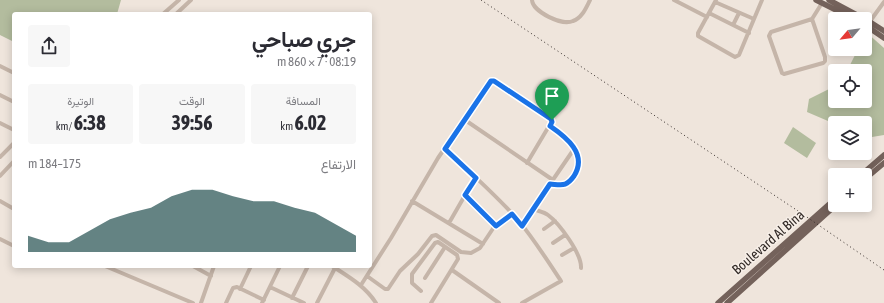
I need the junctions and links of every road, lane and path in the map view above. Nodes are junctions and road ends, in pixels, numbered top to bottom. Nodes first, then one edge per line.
1 (179, 0) edge
2 (192, 0) edge
3 (532, 0) edge
4 (590, 0) edge
5 (674, 0) edge
6 (762, 0) edge
7 (816, 0) edge
8 (828, 0) edge
9 (715, 1) edge
10 (882, 2) edge
11 (822, 3) junction
12 (879, 8) junction
13 (165, 12) edge
14 (178, 12) edge
15 (840, 12) edge
16 (848, 12) edge
17 (884, 12) edge
18 (739, 13) junction
19 (708, 15) junction
20 (872, 17) edge
21 (754, 19) junction
22 (812, 19) junction
23 (733, 25) junction
24 (872, 26) edge
25 (872, 28) edge
26 (884, 31) edge
27 (749, 33) junction
28 (884, 38) edge
29 (0, 66) edge
30 (12, 72) edge
31 (0, 95) edge
32 (12, 101) edge
33 (465, 120) junction
34 (0, 123) edge
35 (550, 126) junction
36 (12, 129) edge
37 (12, 145) edge
38 (445, 149) junction
39 (574, 149) junction
40 (884, 155) edge
41 (0, 157) edge
42 (12, 163) edge
43 (527, 163) junction
44 (884, 163) edge
45 (869, 168) edge
46 (872, 173) edge
47 (0, 176) edge
48 (476, 178) junction
49 (551, 182) junction
50 (465, 195) junction
51 (0, 201) edge
52 (412, 201) junction
53 (828, 205) edge
54 (12, 208) edge
55 (533, 209) junction
56 (828, 212) edge
57 (512, 214) junction
58 (555, 220) junction
59 (449, 223) junction
60 (496, 226) junction
61 (522, 226) junction
62 (544, 229) dead end
63 (565, 235) junction
64 (0, 239) edge
65 (553, 243) dead end
66 (483, 244) junction
67 (12, 245) edge
68 (446, 247) junction
69 (574, 248) junction
70 (562, 255) dead end
71 (115, 268) edge
72 (196, 268) edge
73 (213, 268) edge
74 (250, 268) edge
75 (279, 268) edge
76 (307, 268) edge
77 (334, 268) edge
78 (336, 268) edge
79 (372, 268) edge
80 (372, 268) edge
81 (582, 268) dead end
82 (452, 270) junction
83 (210, 276) junction
84 (367, 276) junction
85 (425, 278) dead end
86 (361, 285) junction
87 (270, 287) junction
88 (240, 288) junction
89 (421, 291) dead end
90 (292, 298) junction
91 (263, 301) edge
92 (193, 303) edge
93 (201, 303) edge
94 (226, 303) edge
95 (304, 303) edge
96 (316, 303) edge
97 (376, 303) edge
98 (431, 303) edge
99 (499, 303) edge
100 (522, 303) edge
101 (718, 303) edge
102 (727, 303) edge

1 - 13 street
2 - 14 street
3 - 4 street
5 - 19 street
6 - 21 street
7 - 11 main road
8 - 16 main road
9 - 18 street
9 - 19 street
10 - 12 street
11 - 15 main road
11 - 22 street
12 - 17 street
12 - 20 street
18 - 21 street
18 - 23 street
19 - 23 street
19 - 27 street
21 - 27 street
22 - 22 street
23 - 27 street
24 - 26 main road
25 - 28 main road
29 - 30 street
31 - 32 street
33 - 35 street
33 - 38 street
33 - 43 street
34 - 36 street
35 - 39 street
35 - 43 street
37 - 41 street
38 - 48 street
38 - 52 street
39 - 49 street
39 - 49 street
40 - 45 main road
42 - 47 street
43 - 49 street
44 - 46 main road
48 - 50 street
48 - 57 street
49 - 55 street
50 - 59 street
50 - 60 street
51 - 54 street
52 - 59 street
52 - 79 street
53 - 101 main road, Boulevard Al Bina
55 - 58 street
55 - 61 street
56 - 102 main road, Boulevard Al Bina
57 - 60 street
57 - 61 street
58 - 62 street
58 - 63 street
59 - 66 street
60 - 66 street
61 - 100 street
63 - 65 street
63 - 69 street
64 - 67 street
66 - 84 street
68 - 82 street
68 - 85 street
68 - 89 street
69 - 70 street
69 - 81 street
71 - 92 street
72 - 83 street
73 - 83 street
74 - 88 street
75 - 87 street
76 - 90 street
77 - 96 street
78 - 86 street
80 - 84 street
82 - 98 street
82 - 99 street
83 - 93 street
84 - 86 street
86 - 97 street
87 - 90 street
87 - 91 street
88 - 91 street
88 - 94 street
90 - 95 street

